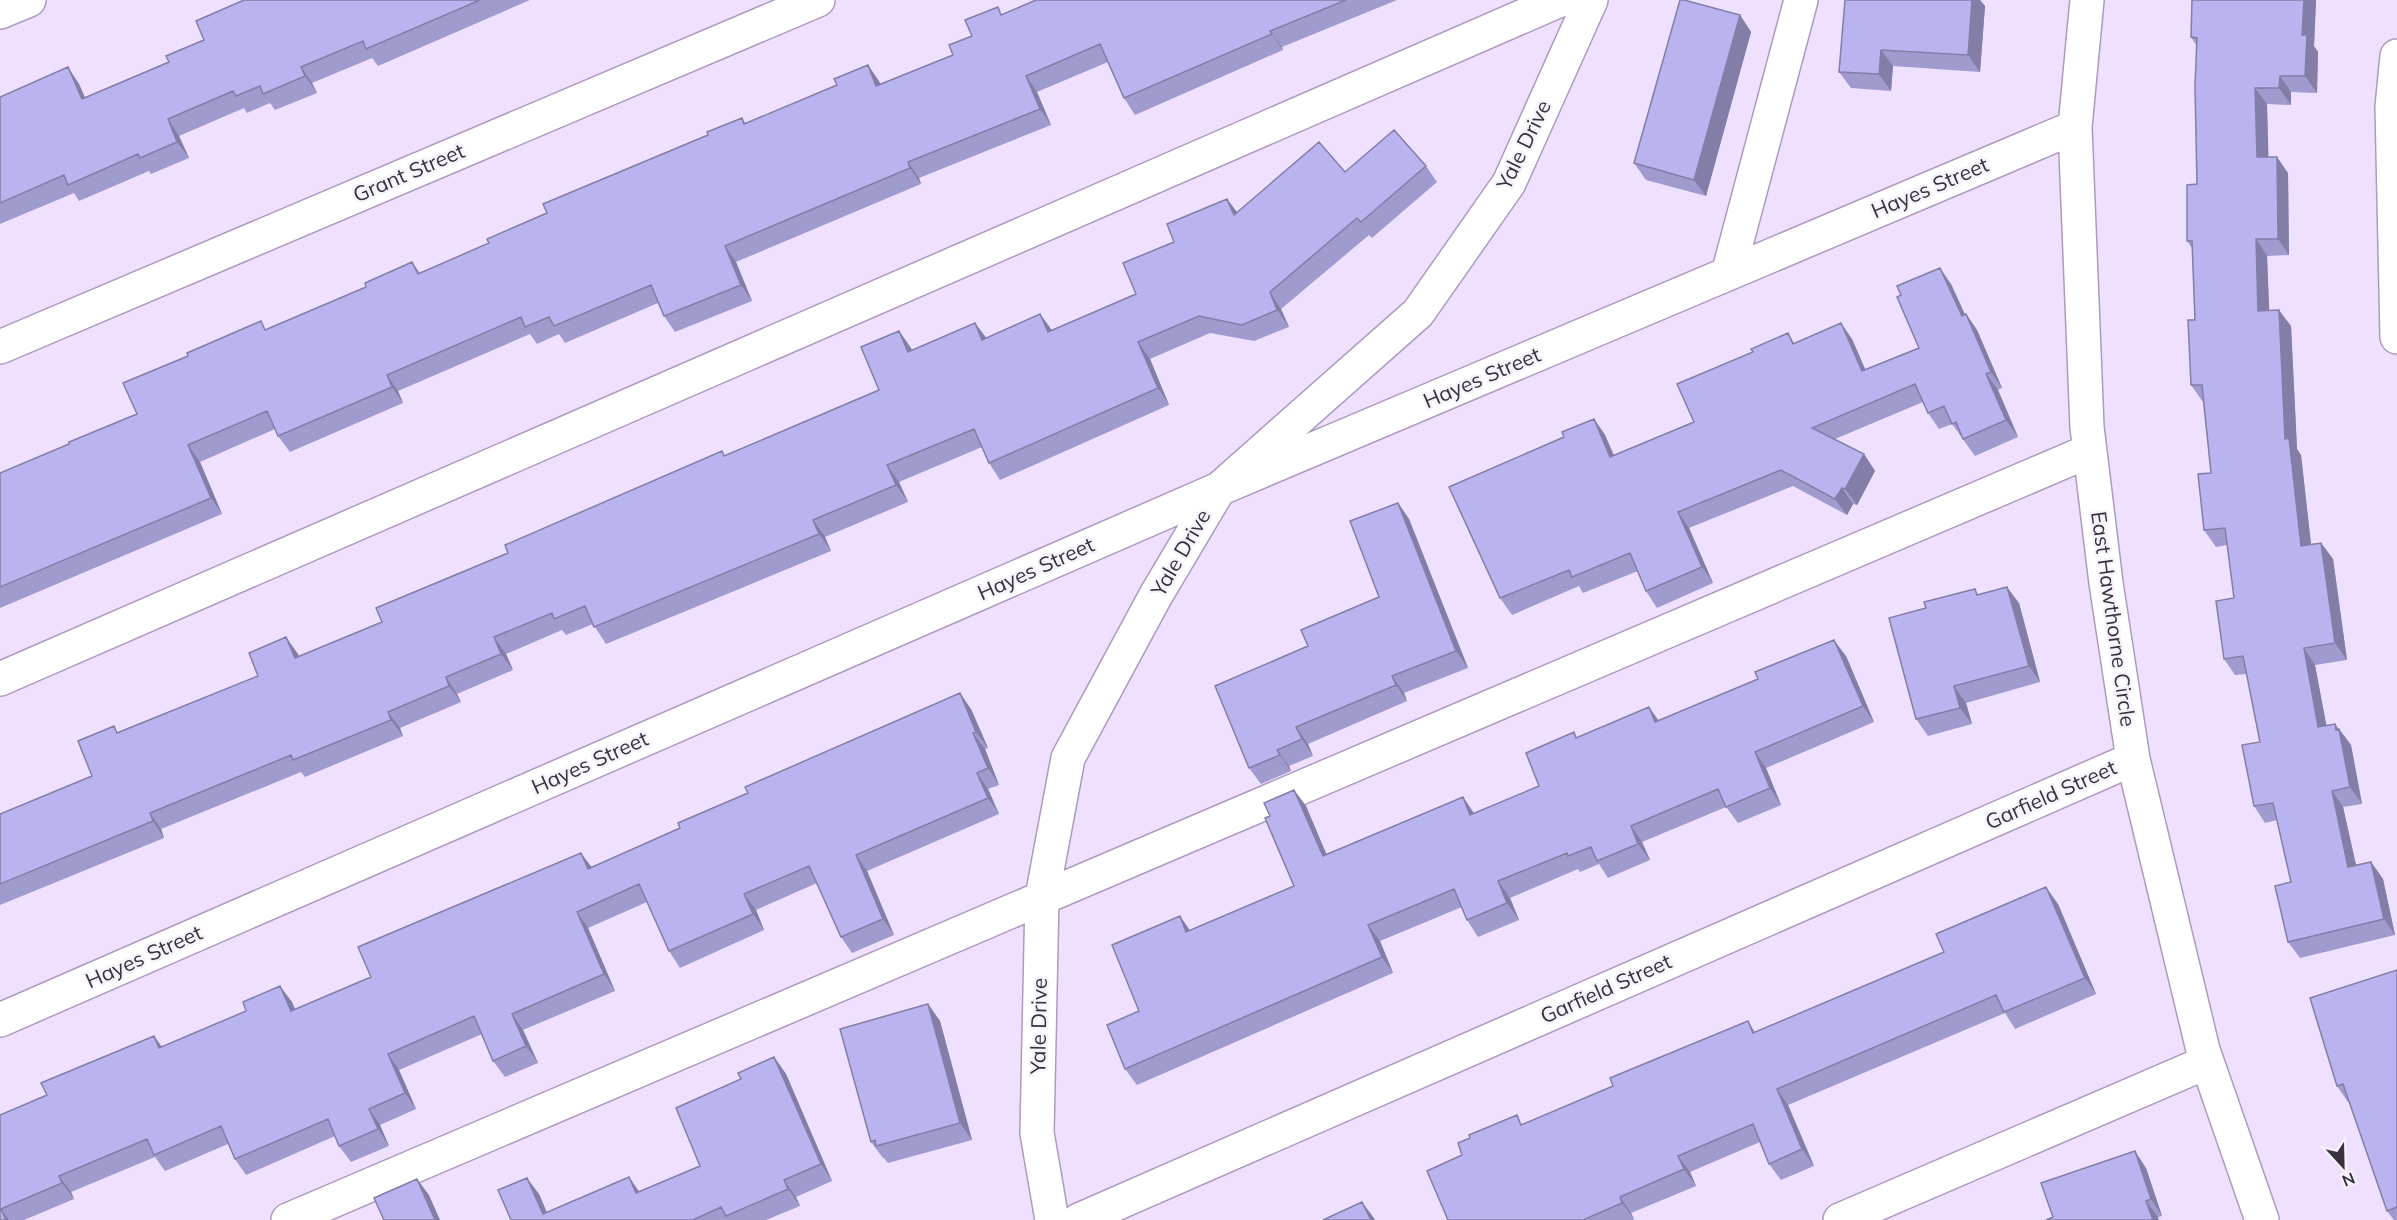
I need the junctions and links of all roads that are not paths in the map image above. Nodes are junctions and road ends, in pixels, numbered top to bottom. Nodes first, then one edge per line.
1 (29, 0) edge
2 (818, 0) edge
3 (1560, 0) edge
4 (1591, 0) edge
5 (1801, 0) edge
6 (2087, 0) edge
7 (0, 12) edge
8 (2397, 56) edge
9 (2075, 127) junction
10 (1728, 274) junction
11 (2397, 337) edge
12 (0, 347) edge
13 (2090, 450) junction
14 (1219, 489) junction
15 (0, 679) edge
16 (2133, 759) junction
17 (1042, 897) junction
18 (0, 1020) edge
19 (2207, 1062) junction
20 (288, 1220) edge
21 (1052, 1220) edge
22 (1079, 1220) edge
23 (1840, 1220) edge
24 (2262, 1220) edge

1 - 7 street
2 - 12 street, Grant Street
3 - 15 street
4 - 14 street, Yale Drive
5 - 10 street
6 - 9 street, East Hawthorne Circle
8 - 11 street
9 - 10 street, Hayes Street
9 - 13 street, East Hawthorne Circle
10 - 14 street, Hayes Street
13 - 16 street, East Hawthorne Circle
13 - 17 street
14 - 17 street, Yale Drive
14 - 18 street, Hayes Street
16 - 19 street, East Hawthorne Circle
16 - 22 street, Garfield Street
17 - 20 street
17 - 21 street, Yale Drive
19 - 23 street
19 - 24 street, East Hawthorne Circle

